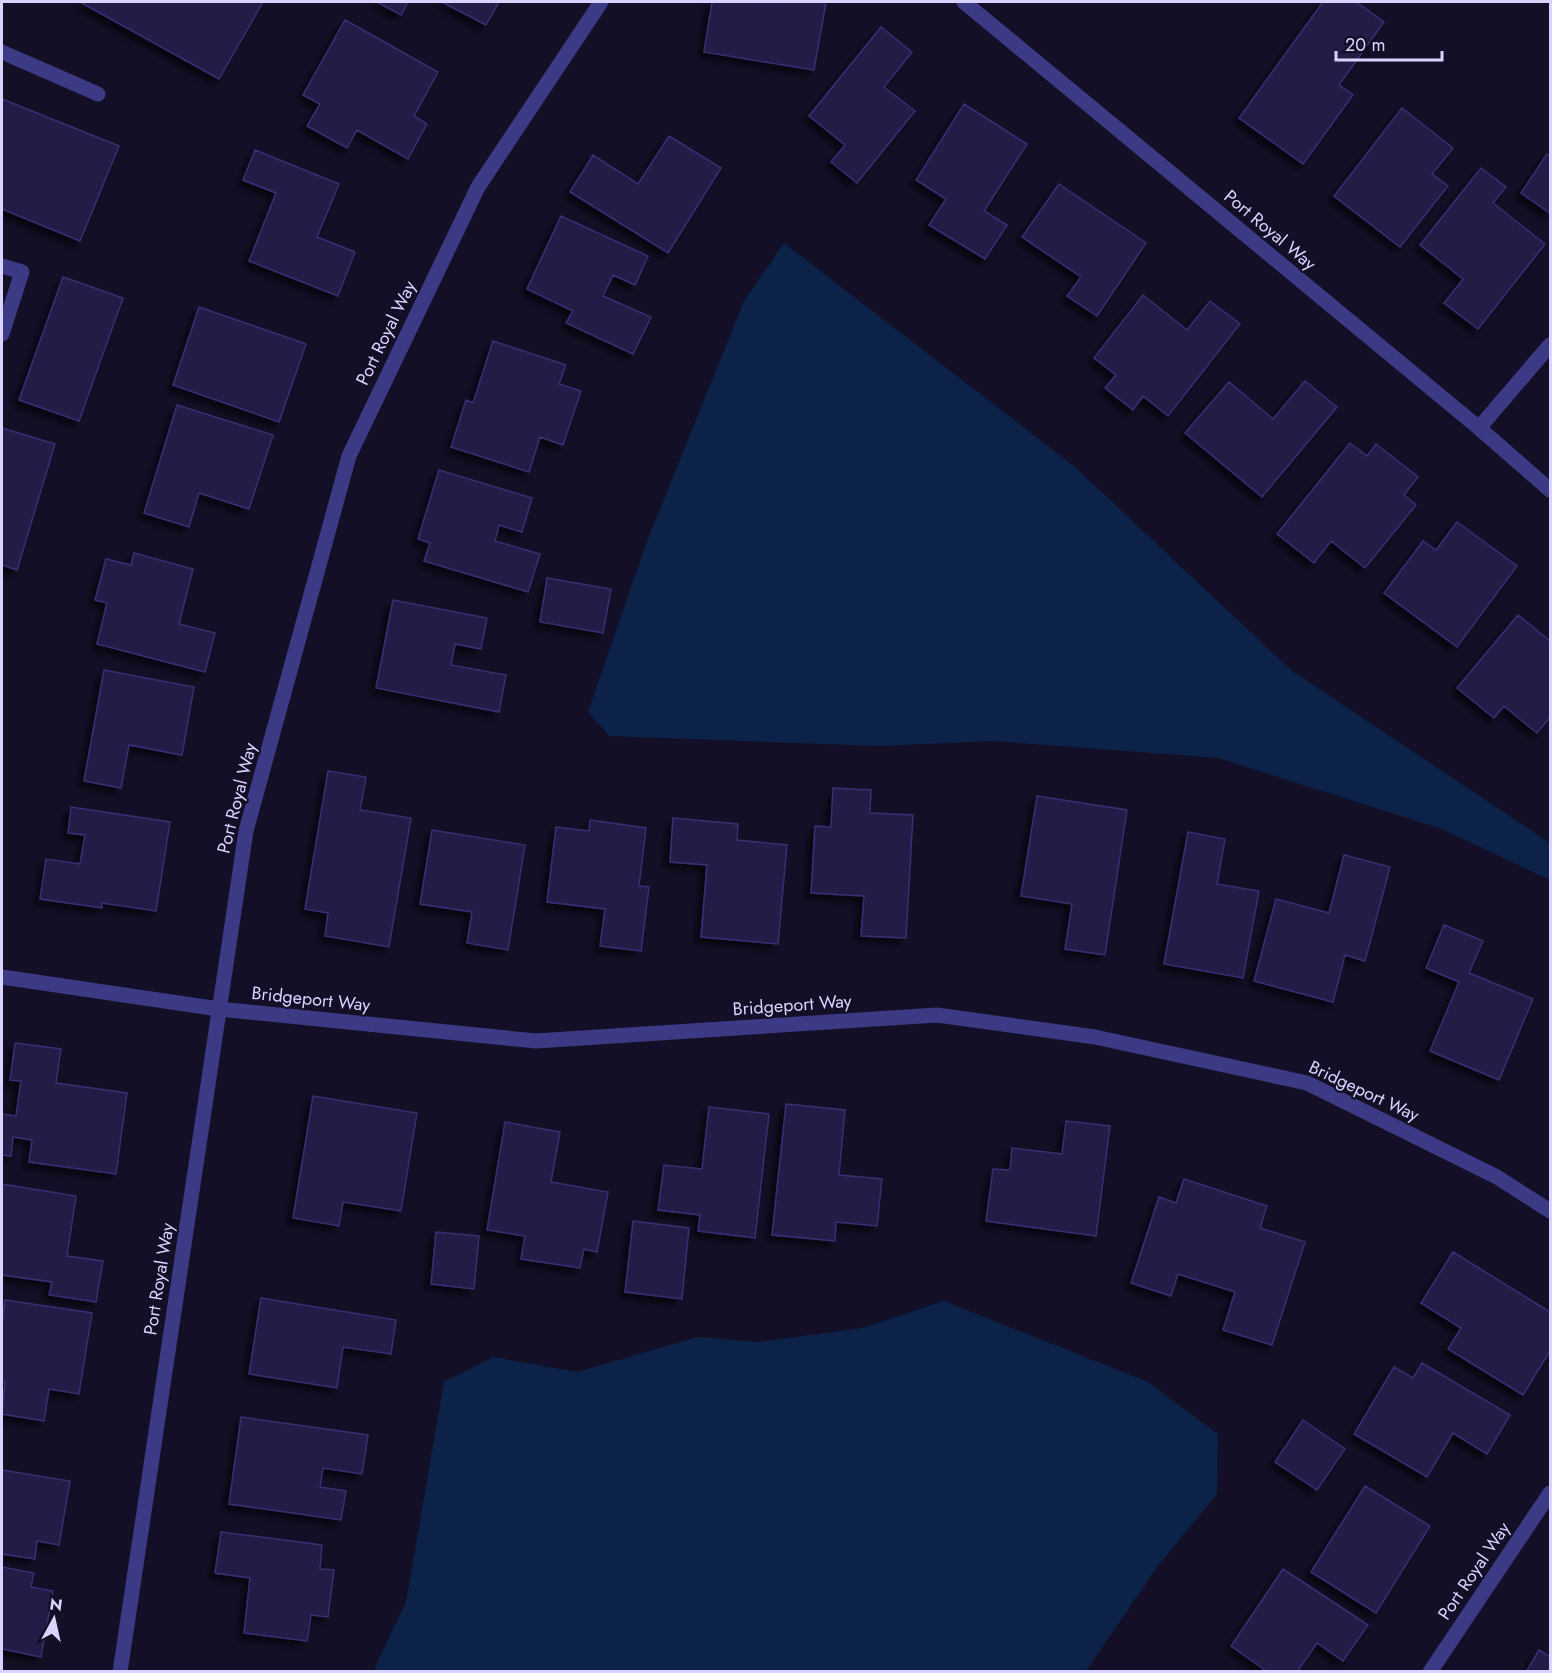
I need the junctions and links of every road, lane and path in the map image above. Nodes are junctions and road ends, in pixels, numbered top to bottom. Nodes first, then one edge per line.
1 (601, 2) edge
2 (964, 2) edge
3 (2, 52) edge
4 (98, 93) dead end
5 (2, 266) edge
6 (2, 334) edge
7 (1551, 345) edge
8 (1479, 428) junction
9 (1551, 490) edge
10 (2, 977) edge
11 (219, 1010) junction
12 (1551, 1211) edge
13 (1551, 1493) edge
14 (120, 1671) edge
15 (1431, 1671) edge

1 - 11 street, Port Royal Way
2 - 8 street, Port Royal Way
3 - 4 street
5 - 6 street
7 - 8 street
8 - 9 street, Port Royal Way
10 - 11 street, Bridgeport Way
11 - 12 street, Bridgeport Way
11 - 14 street, Port Royal Way
13 - 15 street, Port Royal Way

